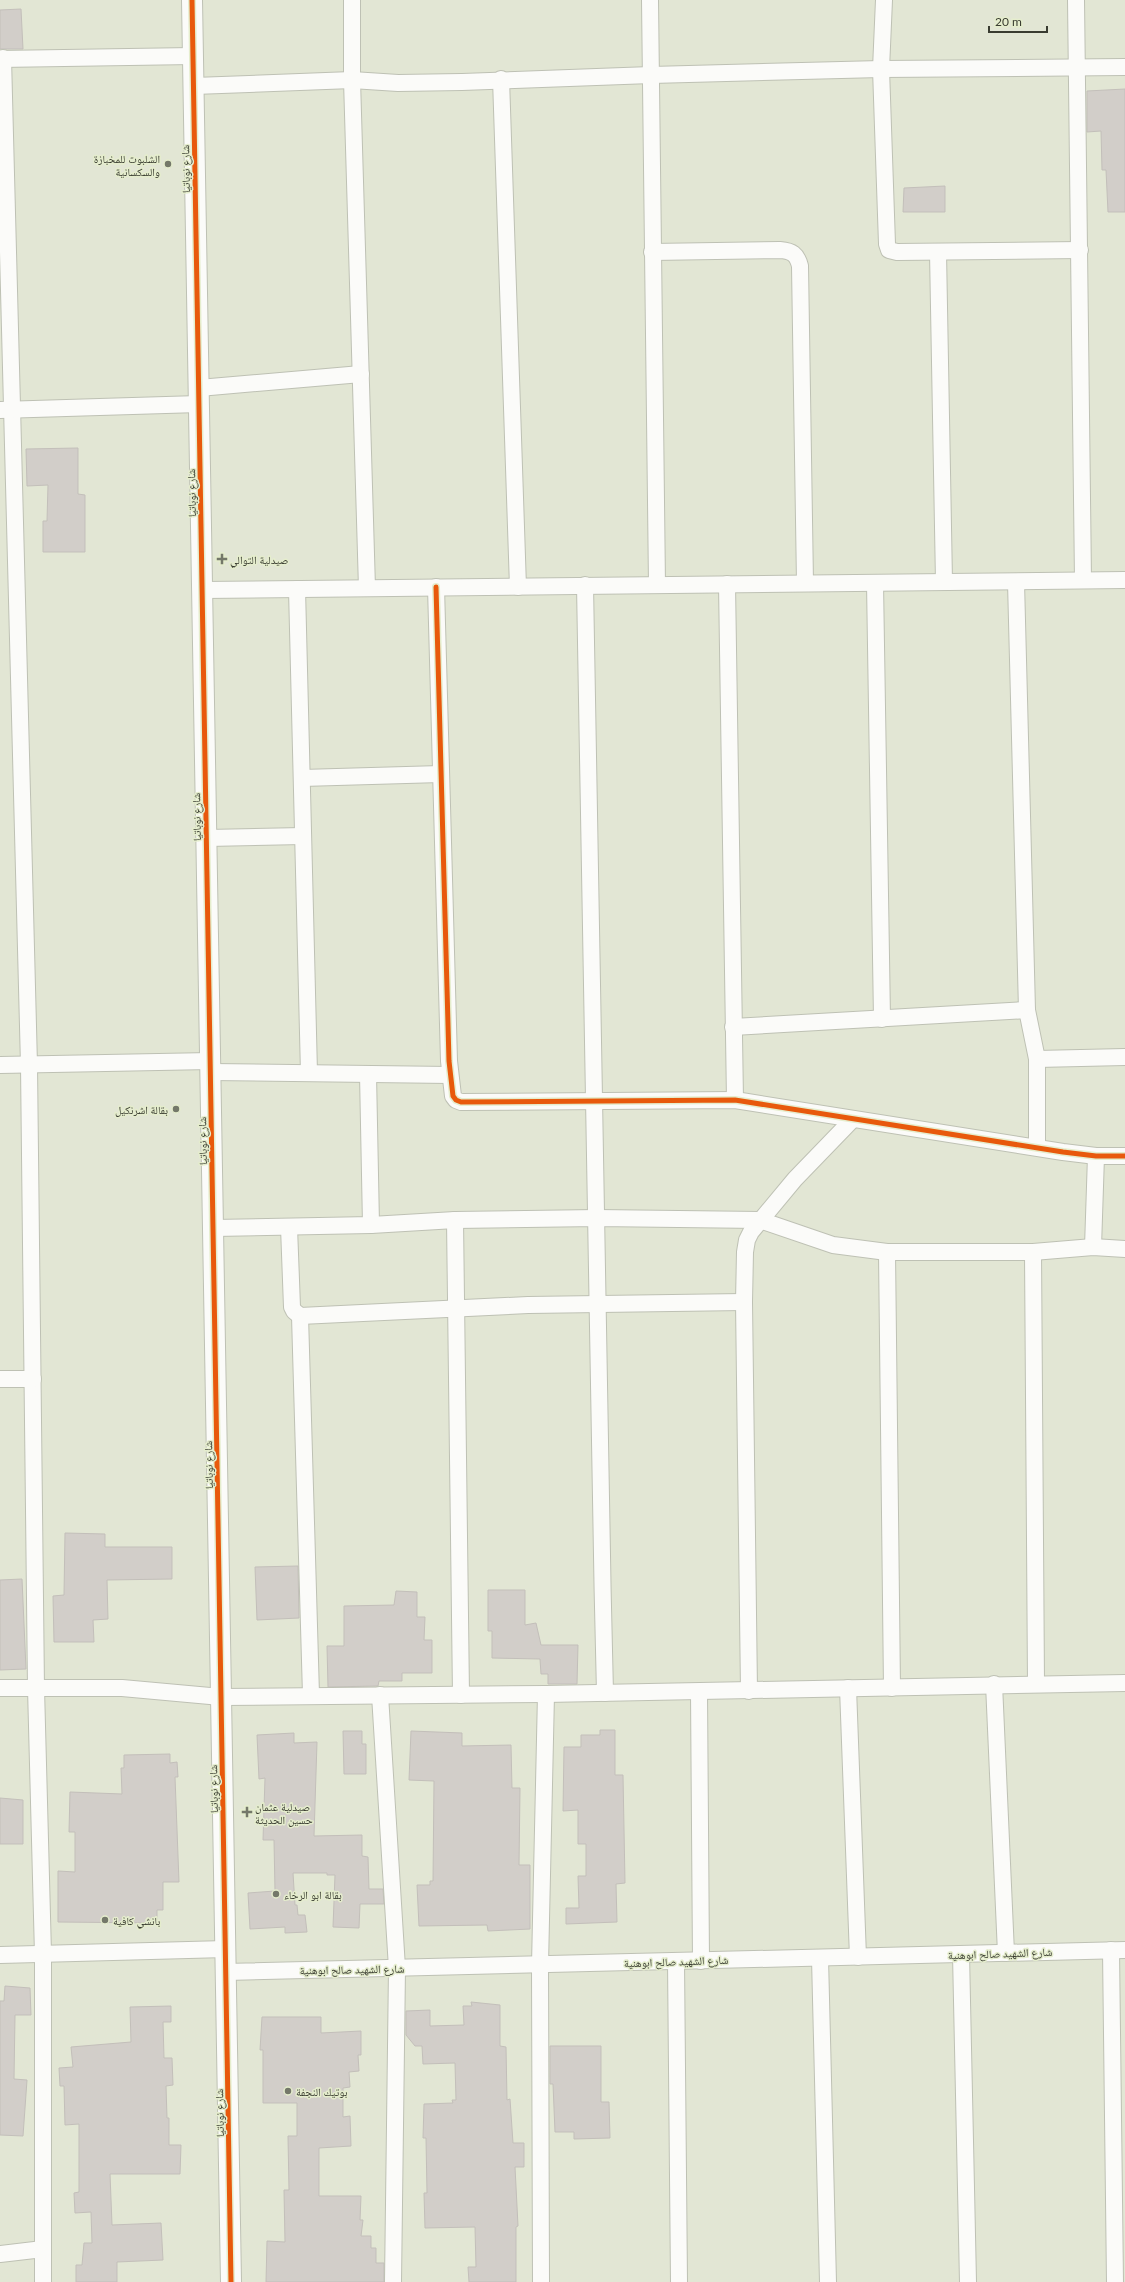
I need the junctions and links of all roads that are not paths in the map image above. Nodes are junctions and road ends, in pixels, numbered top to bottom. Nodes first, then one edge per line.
1 (192, 0) edge
2 (352, 0) edge
3 (650, 0) edge
4 (884, 0) edge
5 (1076, 0) edge
6 (194, 56) junction
7 (1, 58) edge
8 (1125, 67) edge
9 (1075, 68) junction
10 (881, 69) junction
11 (651, 75) junction
12 (352, 80) junction
13 (501, 80) junction
14 (194, 86) junction
15 (1080, 250) junction
16 (652, 252) junction
17 (938, 252) junction
18 (361, 374) junction
19 (199, 396) junction
20 (6, 410) edge
21 (1083, 580) junction
22 (1125, 580) edge
23 (944, 582) junction
24 (1016, 582) junction
25 (805, 583) junction
26 (875, 583) junction
27 (727, 584) junction
28 (585, 585) junction
29 (657, 585) junction
30 (518, 586) junction
31 (436, 587) junction
32 (367, 588) junction
33 (297, 589) junction
34 (203, 590) junction
35 (441, 774) junction
36 (302, 778) junction
37 (303, 836) junction
38 (207, 838) junction
39 (1028, 1010) junction
40 (882, 1019) junction
41 (733, 1027) junction
42 (1125, 1057) edge
43 (1037, 1059) junction
44 (0, 1065) edge
45 (29, 1065) junction
46 (211, 1067) junction
47 (309, 1073) junction
48 (368, 1074) junction
49 (450, 1075) junction
50 (595, 1100) junction
51 (735, 1100) junction
52 (853, 1119) junction
53 (1037, 1147) junction
54 (1096, 1156) junction
55 (1125, 1156) edge
56 (597, 1218) junction
57 (455, 1220) junction
58 (760, 1220) junction
59 (371, 1226) junction
60 (289, 1227) junction
61 (214, 1228) junction
62 (1093, 1247) junction
63 (1125, 1249) edge
64 (887, 1252) junction
65 (1033, 1252) junction
66 (744, 1302) junction
67 (596, 1304) junction
68 (457, 1308) junction
69 (300, 1316) junction
70 (0, 1379) edge
71 (33, 1379) junction
72 (1125, 1683) edge
73 (994, 1684) junction
74 (1036, 1684) junction
75 (0, 1688) edge
76 (36, 1688) junction
77 (848, 1688) junction
78 (892, 1688) junction
79 (749, 1691) junction
80 (699, 1692) junction
81 (605, 1693) junction
82 (546, 1694) junction
83 (311, 1695) junction
84 (380, 1695) junction
85 (461, 1695) junction
86 (221, 1697) junction
87 (226, 1949) junction
88 (1118, 1950) edge
89 (1006, 1953) junction
90 (43, 1954) junction
91 (961, 1954) junction
92 (0, 1955) edge
93 (858, 1957) junction
94 (820, 1958) junction
95 (701, 1960) junction
96 (676, 1961) junction
97 (540, 1965) junction
98 (397, 1968) junction
99 (226, 1972) junction
100 (1121, 2245) edge
101 (43, 2249) junction
102 (0, 2254) edge
103 (43, 2282) edge
104 (232, 2282) edge
105 (394, 2282) edge
106 (541, 2282) edge
107 (679, 2282) edge
108 (828, 2282) edge
109 (968, 2282) edge
110 (1115, 2282) edge

1 - 6 street, شارع نوباتيا
2 - 12 street
3 - 11 street
4 - 10 street
5 - 9 street
6 - 7 street
6 - 14 street, شارع نوباتيا
7 - 20 street
8 - 9 street
9 - 10 street
9 - 15 street
10 - 11 street
10 - 17 street
11 - 13 street
11 - 16 street
12 - 13 street
12 - 14 street
12 - 18 street
13 - 30 street
14 - 19 street, شارع نوباتيا
15 - 17 street
15 - 21 street
16 - 25 street
16 - 29 street
17 - 23 street
18 - 19 street
18 - 32 street
19 - 20 street
19 - 34 street, شارع نوباتيا
20 - 45 street
21 - 22 street
21 - 24 street
23 - 24 street
23 - 26 street
24 - 39 street
25 - 26 street
25 - 27 street
26 - 40 street
27 - 29 street
27 - 41 street
28 - 29 street
28 - 30 street
28 - 50 street
30 - 31 street
31 - 32 street
31 - 35 street
32 - 33 street
33 - 34 street
33 - 36 street
34 - 38 street, شارع نوباتيا
35 - 36 street
35 - 49 street
36 - 37 street
37 - 38 street
37 - 47 street
38 - 46 street, شارع نوباتيا
39 - 40 street
39 - 43 street
40 - 41 street
41 - 51 street
42 - 43 street
43 - 53 street
44 - 45 street
45 - 46 street
45 - 71 street
46 - 47 street
46 - 61 street, شارع نوباتيا
47 - 48 street
48 - 49 street
48 - 59 street
49 - 50 street
50 - 51 street
50 - 56 street
51 - 52 street
52 - 53 street
52 - 58 street
53 - 54 street
54 - 55 street
54 - 62 street
56 - 57 street
56 - 58 street
56 - 67 street
57 - 59 street
57 - 68 street
58 - 64 street
58 - 66 street
59 - 60 street
60 - 61 street
60 - 69 street
61 - 86 street, شارع نوباتيا
62 - 63 street
62 - 65 street
64 - 65 street
64 - 78 street
65 - 74 street
66 - 67 street
66 - 79 street
67 - 68 street
67 - 81 street
68 - 69 street
68 - 85 street
69 - 83 street
70 - 71 street
71 - 76 street
72 - 74 street
73 - 74 street
73 - 78 street
73 - 89 street
75 - 76 street
76 - 86 street
76 - 90 street
77 - 78 street
77 - 79 street
77 - 93 street
79 - 80 street
80 - 81 street
80 - 95 street
81 - 82 street
82 - 85 street
82 - 97 street
83 - 84 street
83 - 86 street
84 - 85 street
84 - 98 street
86 - 87 street, شارع نوباتيا
87 - 90 street
87 - 99 street, شارع نوباتيا
88 - 89 street, شارع الشهيد صالح ابوهنية
88 - 100 street
89 - 91 street, شارع الشهيد صالح ابوهنية
90 - 92 street
90 - 101 street
91 - 93 street, شارع الشهيد صالح ابوهنية
91 - 109 street
93 - 94 street, شارع الشهيد صالح ابوهنية
94 - 95 street, شارع الشهيد صالح ابوهنية
94 - 108 street
95 - 96 street, شارع الشهيد صالح ابوهنية
96 - 97 street, شارع الشهيد صالح ابوهنية
96 - 107 street
97 - 98 street, شارع الشهيد صالح ابوهنية
97 - 106 street
98 - 99 street, شارع الشهيد صالح ابوهنية
98 - 105 street
99 - 104 street, شارع نوباتيا
100 - 110 street
101 - 102 street
101 - 103 street

